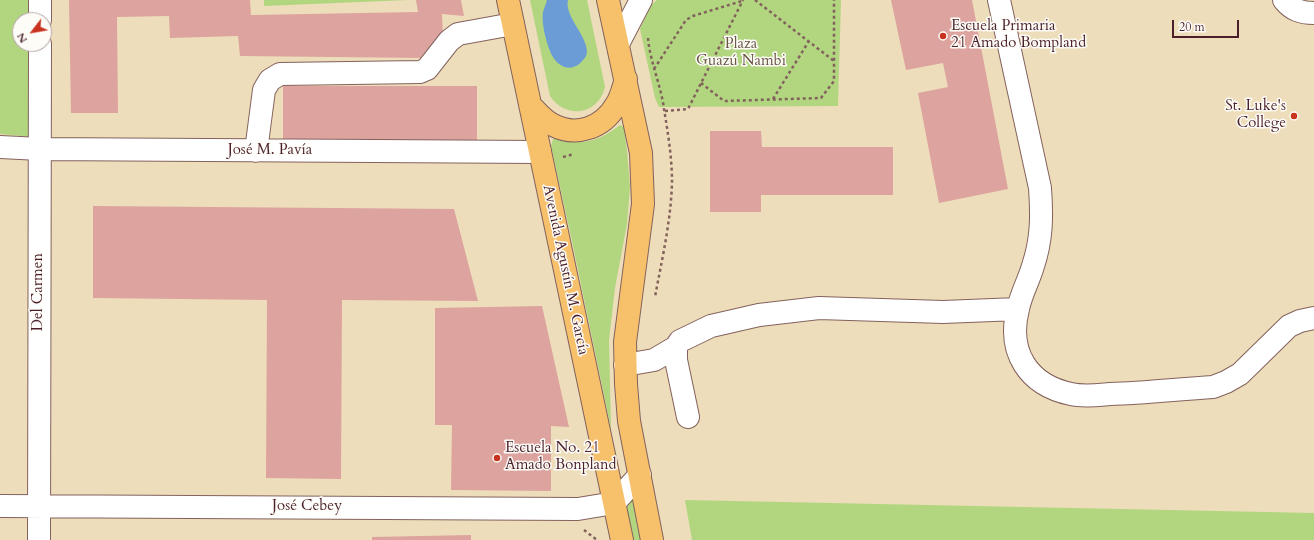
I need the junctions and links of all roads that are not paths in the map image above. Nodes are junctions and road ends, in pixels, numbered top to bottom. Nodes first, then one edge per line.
1 (40, 0) edge
2 (508, 0) edge
3 (608, 0) edge
4 (641, 0) edge
5 (999, 0) edge
6 (1284, 0) edge
7 (40, 12) edge
8 (1314, 13) edge
9 (513, 24) junction
10 (618, 44) junction
11 (40, 52) edge
12 (626, 79) junction
13 (530, 105) junction
14 (0, 147) edge
15 (40, 149) junction
16 (256, 151) junction
17 (540, 152) junction
18 (1018, 309) junction
19 (1314, 318) edge
20 (676, 347) junction
21 (626, 365) junction
22 (688, 417) dead end
23 (640, 475) junction
24 (614, 503) junction
25 (0, 506) edge
26 (39, 506) junction
27 (39, 540) edge
28 (622, 540) edge
29 (652, 540) edge

1 - 7 street
2 - 9 main road, Avenida Agustín M. García
3 - 10 main road
4 - 10 street
5 - 18 street
6 - 8 street
9 - 13 main road, Avenida Agustín M. García
9 - 16 street
10 - 12 main road
11 - 15 street, Del Carmen
12 - 13 main road
12 - 21 main road
13 - 17 main road, Avenida Agustín M. García
14 - 15 street, José M. Pavía
15 - 16 street, José M. Pavía
15 - 26 street, Del Carmen
16 - 17 street, José M. Pavía
17 - 24 main road, Avenida Agustín M. García
18 - 19 street
18 - 20 street
20 - 21 street
20 - 22 street
21 - 23 main road
23 - 24 street
23 - 29 main road
24 - 26 street, José Cebey
24 - 28 main road, Avenida Agustín M. García
25 - 26 street, José Cebey
26 - 27 street, Del Carmen

